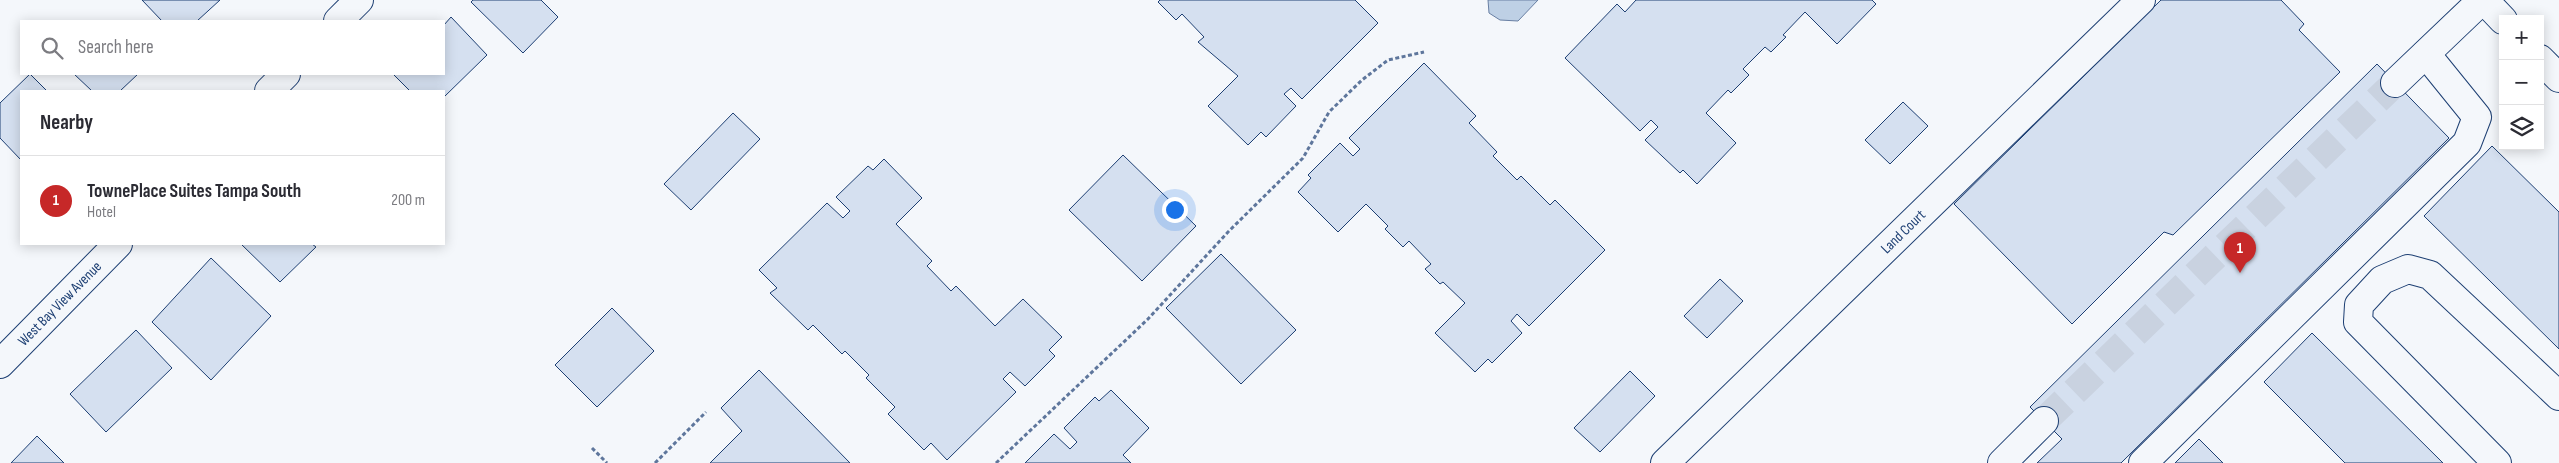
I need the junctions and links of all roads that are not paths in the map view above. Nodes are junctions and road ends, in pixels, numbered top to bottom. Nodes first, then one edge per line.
1 (359, 0) edge
2 (2140, 0) edge
3 (2483, 0) edge
4 (2499, 16) edge
5 (339, 20) edge
6 (2426, 54) junction
7 (285, 75) edge
8 (2395, 83) tunnel mouth
9 (270, 90) edge
10 (117, 245) edge
11 (0, 364) edge
12 (2559, 396) edge
13 (2044, 421) tunnel mouth
14 (1665, 463) edge
15 (2002, 463) edge
16 (2143, 463) edge
17 (2497, 463) edge

1 - 5 street
2 - 14 street, Land Court
3 - 4 street
3 - 6 street
6 - 8 street
6 - 16 street
7 - 9 street
10 - 11 street, West Bay View Avenue
12 - 17 street
13 - 15 street

